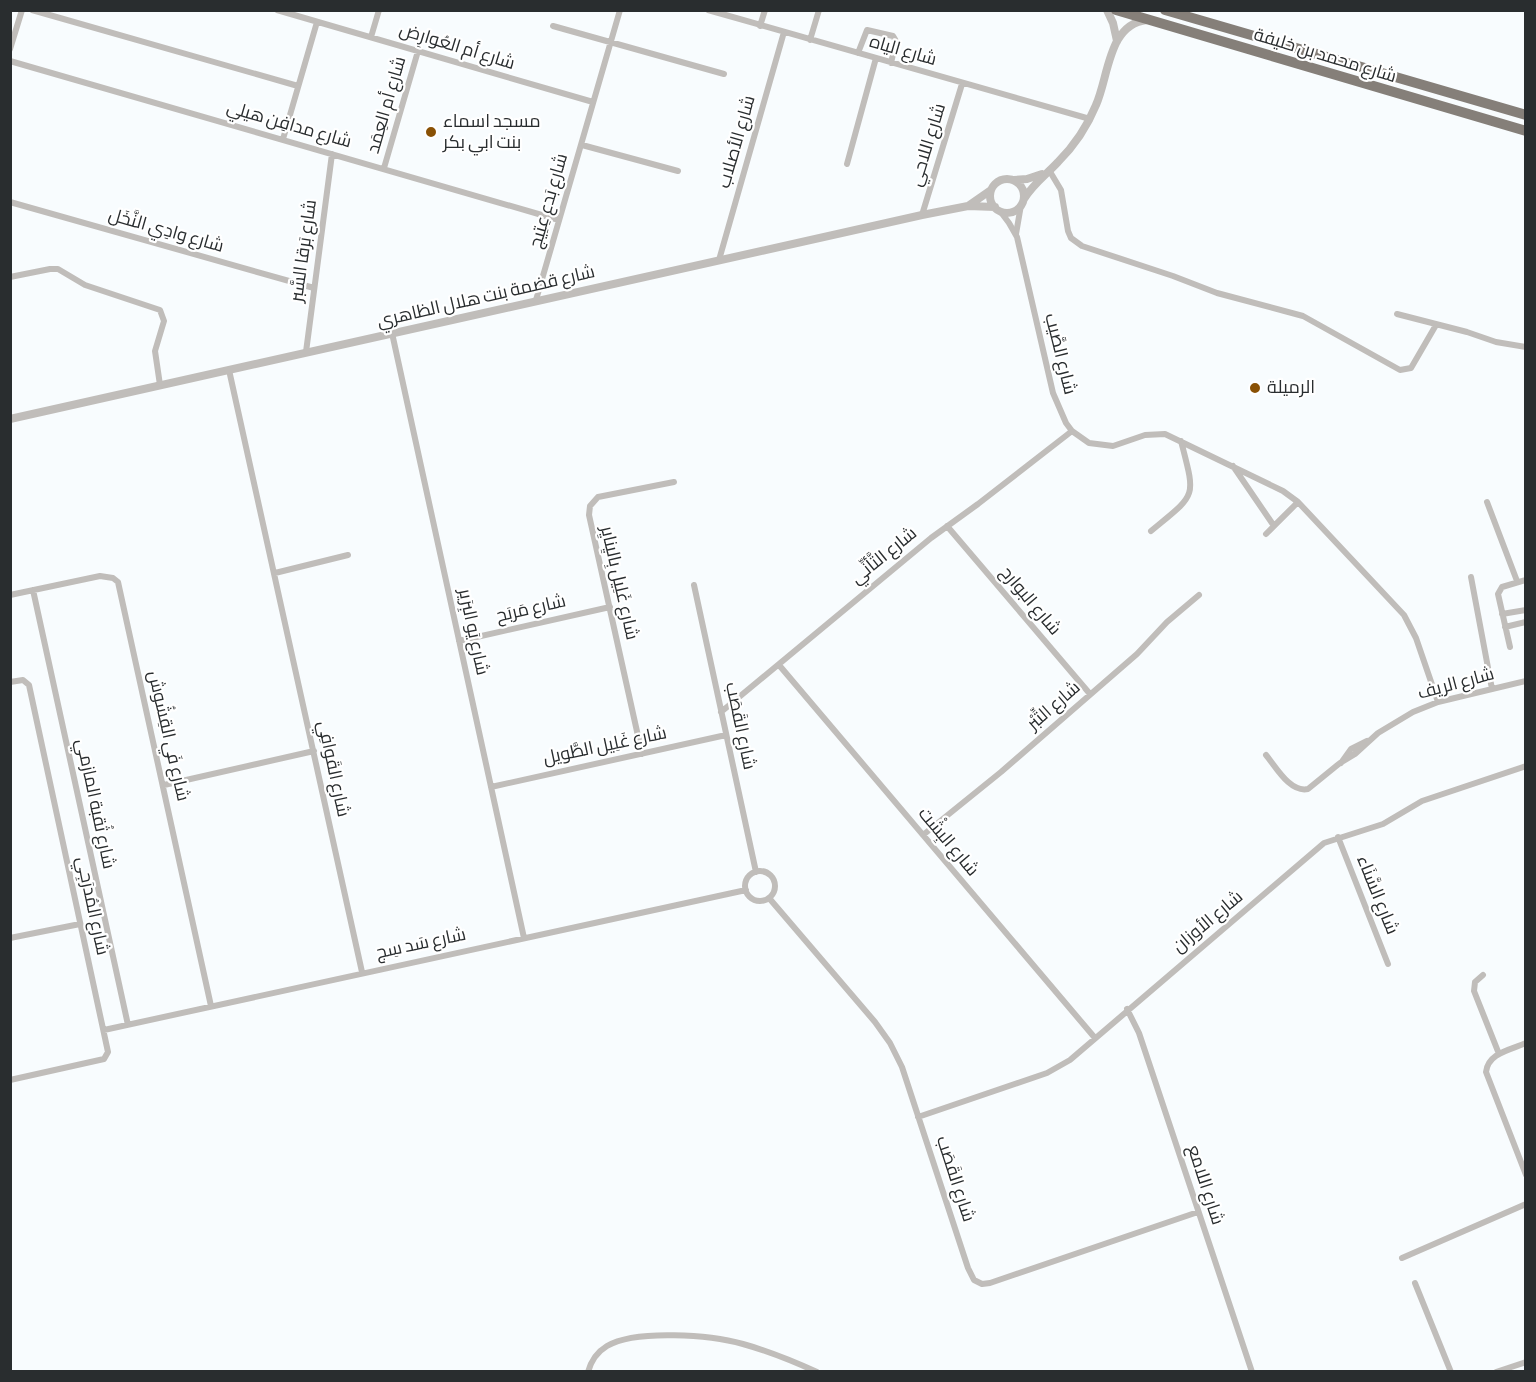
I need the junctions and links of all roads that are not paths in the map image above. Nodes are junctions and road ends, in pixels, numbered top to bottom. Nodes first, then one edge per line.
1 (22, 10) edge
2 (33, 10) edge
3 (277, 10) edge
4 (379, 10) edge
5 (620, 10) edge
6 (708, 10) edge
7 (765, 10) edge
8 (819, 10) edge
9 (1107, 10) edge
10 (1116, 10) edge
11 (1165, 10) edge
12 (725, 13) edge
13 (1149, 20) junction
14 (316, 22) junction
15 (553, 26) dead end
16 (760, 26) junction
17 (784, 32) junction
18 (371, 37) junction
19 (810, 40) junction
20 (1117, 41) junction
21 (611, 42) junction
22 (10, 50) edge
23 (418, 51) junction
24 (858, 53) junction
25 (876, 58) junction
26 (10, 61) edge
27 (891, 63) junction
28 (724, 74) dead end
29 (962, 84) junction
30 (298, 86) junction
31 (593, 102) junction
32 (1526, 115) edge
33 (1090, 119) junction
34 (1526, 131) edge
35 (283, 139) junction
36 (582, 145) junction
37 (332, 154) junction
38 (847, 164) dead end
39 (384, 168) junction
40 (678, 171) dead end
41 (1048, 171) junction
42 (1014, 180) junction
43 (991, 190) junction
44 (10, 202) edge
45 (1022, 202) junction
46 (968, 206) junction
47 (997, 209) junction
48 (922, 215) junction
49 (559, 220) junction
50 (1017, 237) junction
51 (719, 260) junction
52 (10, 277) edge
53 (314, 288) junction
54 (536, 300) junction
55 (1397, 314) dead end
56 (1436, 325) junction
57 (392, 333) junction
58 (1526, 347) edge
59 (306, 352) junction
60 (229, 370) junction
61 (160, 385) junction
62 (10, 419) edge
63 (1072, 431) junction
64 (1181, 441) junction
65 (1232, 466) junction
66 (674, 482) dead end
67 (1298, 502) junction
68 (1487, 502) dead end
69 (947, 526) junction
70 (1274, 526) junction
71 (1151, 531) dead end
72 (1266, 534) dead end
73 (348, 555) dead end
74 (275, 573) junction
75 (1471, 577) dead end
76 (1526, 580) edge
77 (1517, 581) junction
78 (694, 585) dead end
79 (33, 590) junction
80 (10, 595) edge
81 (1199, 595) dead end
82 (610, 607) junction
83 (1526, 610) edge
84 (1502, 614) junction
85 (1526, 622) edge
86 (1505, 627) junction
87 (459, 641) junction
88 (1510, 647) dead end
89 (779, 665) junction
90 (1526, 681) edge
91 (10, 682) edge
92 (1492, 689) junction
93 (1090, 694) junction
94 (1438, 702) junction
95 (721, 712) junction
96 (726, 735) junction
97 (314, 751) junction
98 (642, 753) junction
99 (1266, 755) dead end
100 (1526, 766) edge
101 (164, 785) junction
102 (491, 787) junction
103 (923, 836) junction
104 (1338, 837) junction
105 (756, 872) junction
106 (746, 890) junction
107 (769, 898) junction
108 (80, 924) junction
109 (10, 938) edge
110 (524, 938) junction
111 (1388, 964) dead end
112 (362, 972) junction
113 (1483, 975) dead end
114 (211, 1006) junction
115 (1127, 1009) junction
116 (128, 1025) junction
117 (104, 1030) junction
118 (1095, 1038) junction
119 (1526, 1043) edge
120 (1499, 1054) junction
121 (10, 1080) edge
122 (918, 1117) junction
123 (1526, 1175) edge
124 (1526, 1204) edge
125 (1198, 1212) junction
126 (1402, 1258) dead end
127 (1415, 1283) dead end
128 (1526, 1362) edge
129 (588, 1371) edge
130 (817, 1371) edge
131 (1252, 1371) edge
132 (1451, 1371) edge
133 (1496, 1371) edge

1 - 22 street
2 - 30 street
3 - 14 street, شارع أم العُوارِض
4 - 18 street
5 - 21 street, شارع بَدع عِتِيج
6 - 12 street, شارع الياه
7 - 16 street
8 - 19 street
9 - 20 street
10 - 13 highway, شارع محمد بن خليفة
11 - 32 highway, شارع محمد بن خليفة
12 - 16 street, شارع الياه
13 - 20 street
13 - 34 highway, شارع محمد بن خليفة
14 - 18 street, شارع أم العُوارِض
14 - 30 street
15 - 21 street
16 - 17 street, شارع الياه
17 - 19 street, شارع الياه
17 - 51 street, شارع الأصلاب
18 - 23 street, شارع أم العُوارِض
19 - 24 street, شارع الياه
20 - 33 street
21 - 28 street
21 - 31 street, شارع بَدع عِتِيج
23 - 31 street, شارع أم العُوارِض
23 - 39 street, شارع أم العِمَد
24 - 25 street, شارع الياه
24 - 27 street
25 - 27 street, شارع الياه
25 - 38 street
26 - 35 street, شارع مدافِن هيلي
27 - 29 street, شارع الياه
29 - 33 street, شارع الياه
29 - 48 street, شارع اللاحي
30 - 35 street
31 - 36 street, شارع بَدع عِتِيج
33 - 41 street
35 - 37 street, شارع مدافِن هيلي
36 - 40 street, شارع بَدع عِتِيج
36 - 49 street, شارع بَدع عِتِيج
37 - 39 street, شارع مدافِن هيلي
37 - 53 street, شارع بَرقا السَّبر
39 - 49 street, شارع مدافِن هيلي
41 - 42 street
41 - 45 street
41 - 56 street
42 - 43 street
42 - 45 street
43 - 46 street, شارع قضمة بنت هلال الظاهري
43 - 47 street
44 - 53 street, شارع وادِي النَّخَل
45 - 47 street
45 - 50 street, شارع الصَّيب
46 - 47 street, شارع قضمة بنت هلال الظاهري
46 - 48 street, شارع قضمة بنت هلال الظاهري
47 - 50 street, شارع الصَّيب
48 - 51 street, شارع قضمة بنت هلال الظاهري
49 - 54 street, شارع بَدع عِتِيج
50 - 63 street, شارع الصَّيب
51 - 54 street, شارع قضمة بنت هلال الظاهري
52 - 61 street
53 - 59 street, شارع بَرقا السَّبر
54 - 57 street, شارع قضمة بنت هلال الظاهري
55 - 56 street
56 - 58 street
57 - 59 street, شارع قضمة بنت هلال الظاهري
57 - 87 street, شارع يَو البِرَير
59 - 60 street, شارع قضمة بنت هلال الظاهري
60 - 61 street, شارع قضمة بنت هلال الظاهري
60 - 74 street, شارع القَوافِي
61 - 62 street, شارع قضمة بنت هلال الظاهري
63 - 64 street
63 - 69 street, شارع التَّأنِّي
64 - 65 street
64 - 71 street
65 - 67 street
65 - 70 street
66 - 82 street, شارع غَلِيل بِاليِنايِر
67 - 70 street
67 - 94 street
68 - 77 street
69 - 89 street, شارع التَّأنِّي
69 - 93 street, شارع البوارح
70 - 72 street
73 - 74 street
74 - 97 street, شارع القَوافِي
75 - 92 street
76 - 77 street
77 - 84 street
78 - 95 street, شارع القَصَب
79 - 80 street, شارع فَي القِشُوش
79 - 101 street, شارع فَي القِشُوش
79 - 116 street, شارع ثُقبة المازمي
81 - 93 street, شارع التِّبْر
82 - 87 street, شارع مَربَح
82 - 98 street, شارع غَلِيل بِاليِنايِر
83 - 84 street
84 - 86 street
85 - 86 street
86 - 88 street
87 - 102 street, شارع يَو البِرَير
89 - 95 street, شارع التَّأنِّي
89 - 103 street, شارع البِشْت
90 - 92 street, شارع الريف
91 - 108 street, شارع المُدرَجِي
92 - 94 street, شارع الريف
93 - 103 street, شارع التِّبْر
94 - 99 street, شارع الريف
95 - 96 street, شارع القَصَب
96 - 98 street, شارع غَلِيل الطَّويل
96 - 105 street, شارع القَصَب
97 - 101 street
97 - 112 street, شارع القَوافِي
98 - 102 street, شارع غَلِيل الطَّويل
100 - 104 street, شارع الأوزان
101 - 114 street, شارع فَي القِشُوش
102 - 110 street, شارع يَو البِرَير
103 - 118 street, شارع البِشْت
104 - 111 street, شارع السَّنَاء
104 - 115 street, شارع الأوزان
105 - 106 street
105 - 107 street
106 - 107 street
106 - 110 street, شارع سَد سِج
107 - 122 street, شارع القَصَب
108 - 109 street
108 - 117 street, شارع المُدرَجِي
110 - 112 street, شارع سَد سِج
112 - 114 street, شارع سَد سِج
113 - 120 street
114 - 116 street, شارع سَد سِج
115 - 118 street, شارع الأوزان
115 - 125 street, شارع اللامع
116 - 117 street, شارع سَد سِج
117 - 121 street, شارع المُدرَجِي
118 - 122 street, شارع الأوزان
119 - 120 street
120 - 123 street
122 - 125 street, شارع القَصَب
124 - 126 street
125 - 131 street, شارع اللامع
127 - 132 street
128 - 133 street
129 - 130 street

